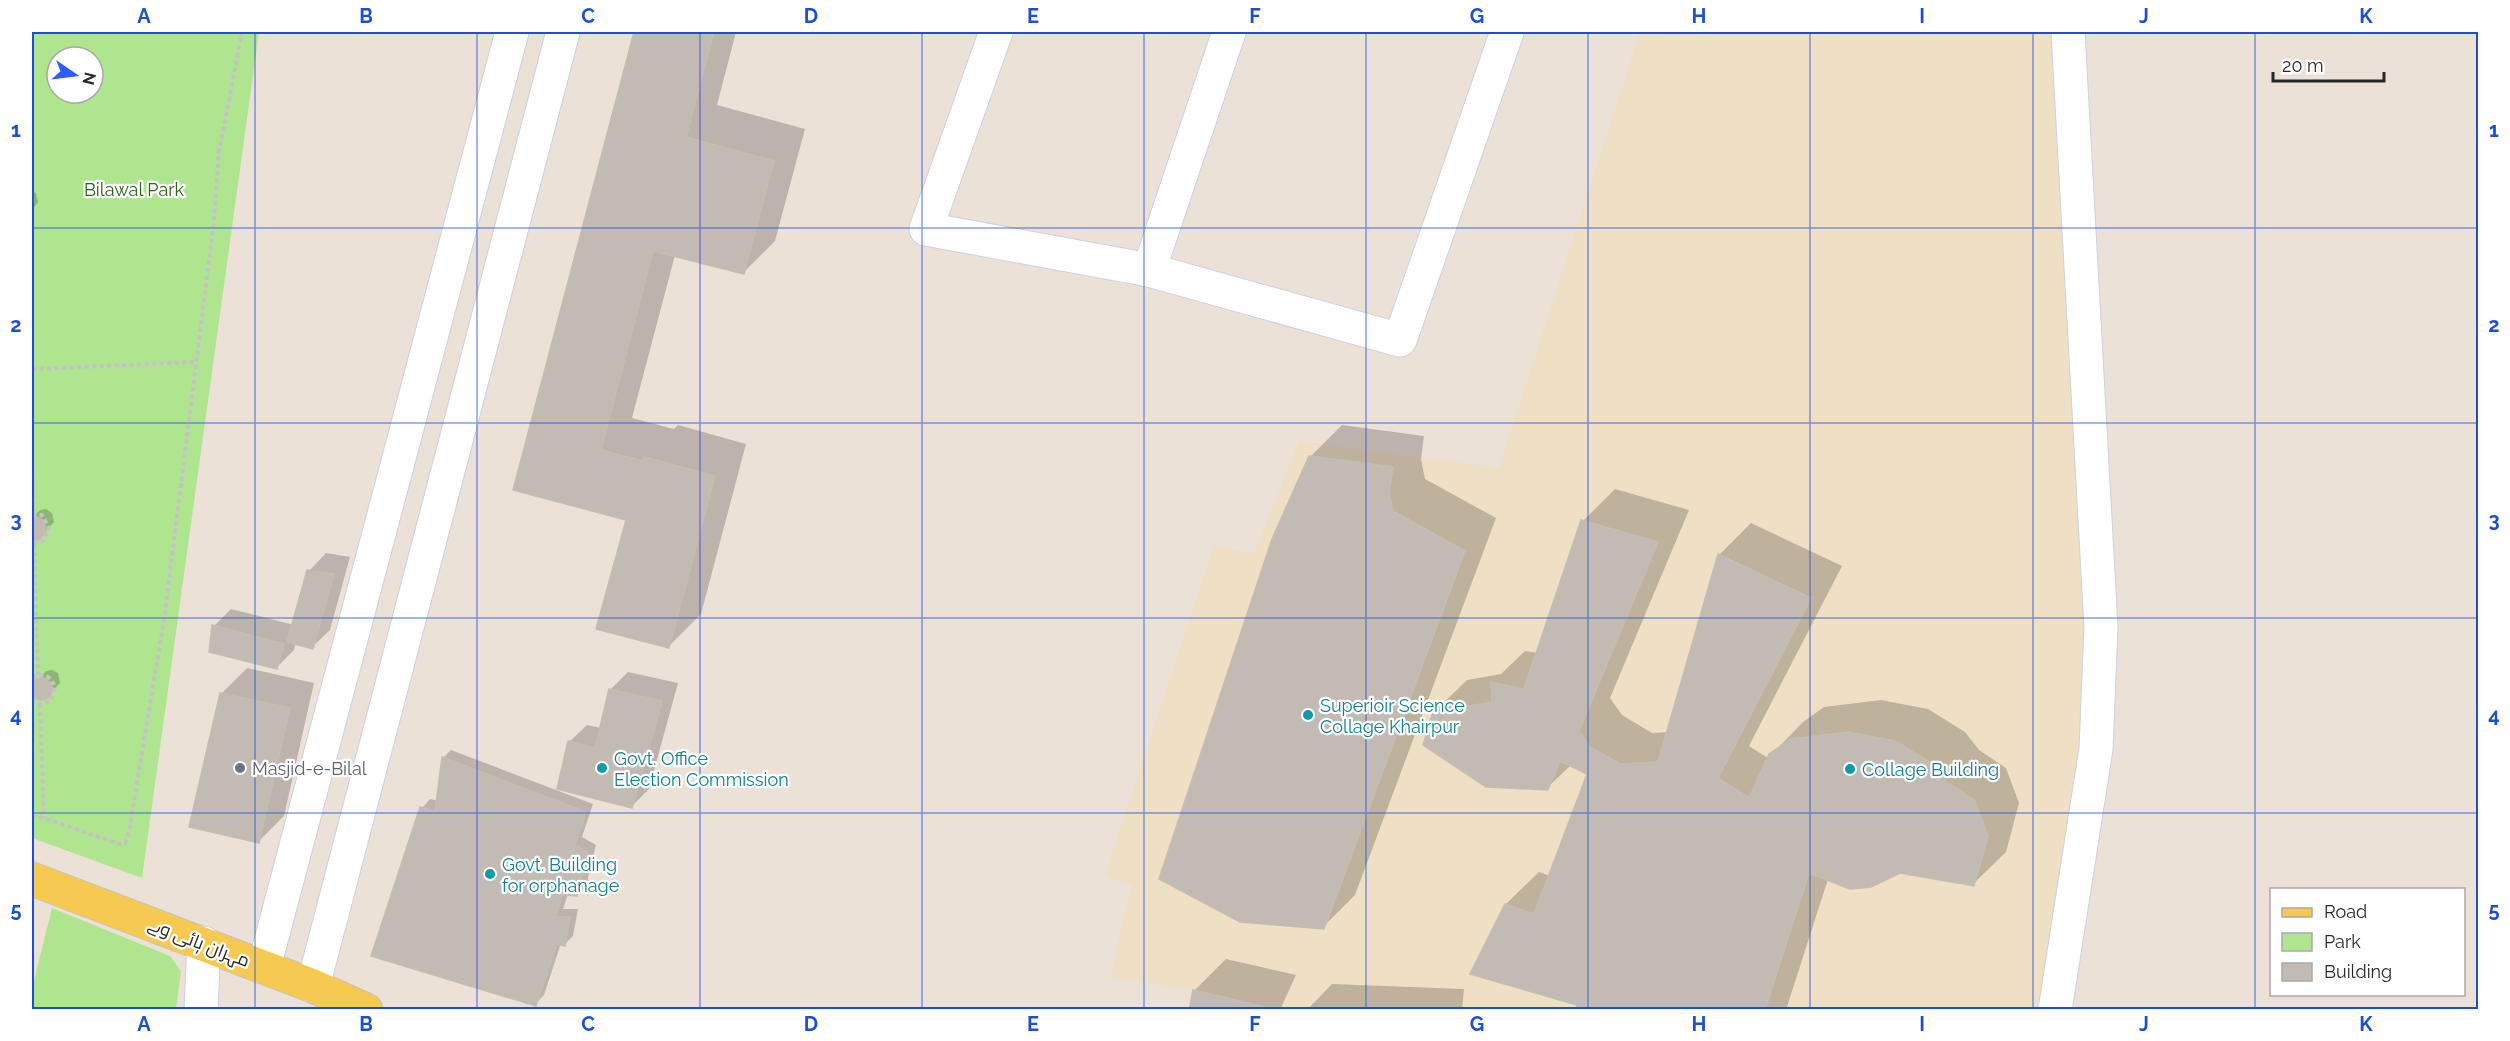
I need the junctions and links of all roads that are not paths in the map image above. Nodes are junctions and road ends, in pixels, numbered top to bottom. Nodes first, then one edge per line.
1 (512, 32) edge
2 (563, 32) edge
3 (996, 32) edge
4 (1229, 32) edge
5 (1507, 32) edge
6 (2068, 32) edge
7 (1149, 270) junction
8 (32, 879) edge
9 (204, 943) junction
10 (264, 967) junction
11 (312, 986) junction
12 (201, 1010) edge
13 (366, 1010) edge
14 (2055, 1010) edge

1 - 10 street
2 - 11 street
3 - 7 street
4 - 7 street
5 - 7 street
6 - 14 street
8 - 9 main road, مہران ہائی وے
9 - 10 main road, مہران ہائی وے
9 - 12 street
10 - 11 main road, مہران ہائی وے
11 - 13 main road, مہران ہائی وے

